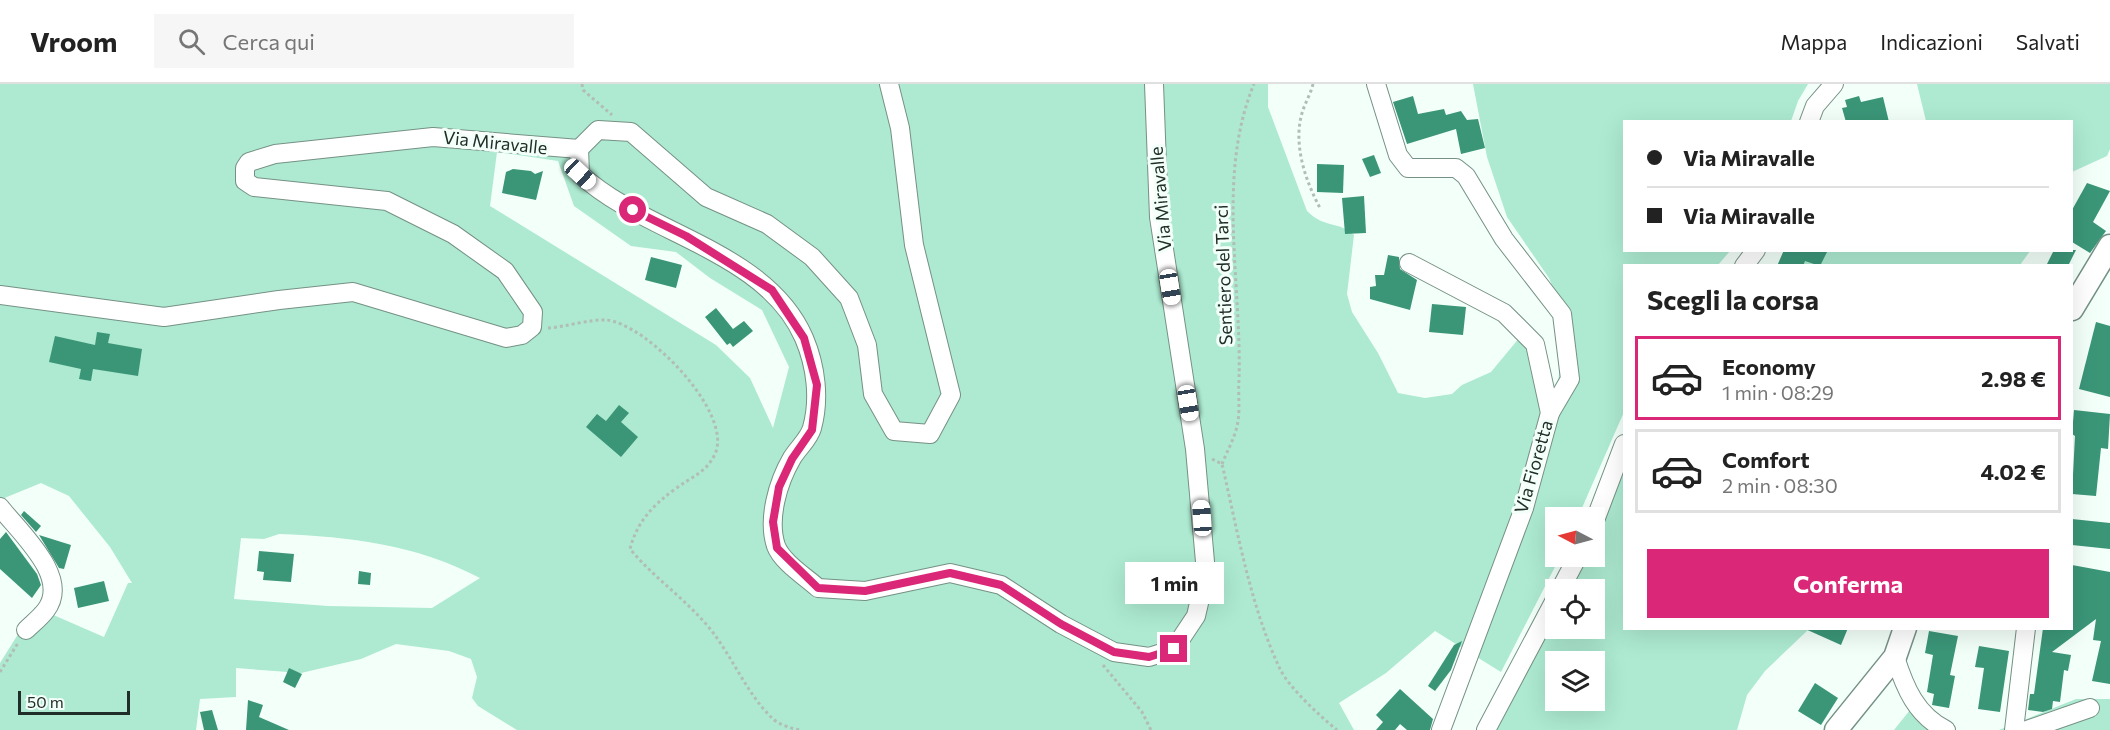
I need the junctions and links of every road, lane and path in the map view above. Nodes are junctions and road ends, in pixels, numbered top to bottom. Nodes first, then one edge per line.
1 (582, 84) edge
2 (889, 84) edge
3 (1154, 84) edge
4 (1254, 84) edge
5 (1313, 84) edge
6 (1376, 84) edge
7 (1834, 84) edge
8 (1810, 120) edge
9 (631, 132) junction
10 (579, 149) junction
11 (1320, 208) dead end
12 (2110, 246) edge
13 (1409, 263) dead end
14 (0, 295) edge
15 (2073, 307) edge
16 (532, 327) junction
17 (1550, 413) junction
18 (1623, 447) edge
19 (1195, 449) junction
20 (1222, 464) junction
21 (0, 507) edge
22 (1600, 507) edge
23 (1545, 619) edge
24 (26, 630) joint
25 (1904, 630) edge
26 (2026, 630) edge
27 (1895, 657) junction
28 (1097, 658) dead end
29 (0, 672) edge
30 (2090, 708) dead end
31 (801, 730) edge
32 (1151, 730) edge
33 (1337, 730) edge
34 (1441, 730) edge
35 (1486, 730) edge
36 (1836, 730) edge
37 (1946, 730) edge
38 (2014, 730) edge
39 (2027, 730) edge

1 - 9 path
2 - 9 street
3 - 19 street, Via Miravalle
4 - 20 path, Sentiero del Tarci
5 - 11 path
6 - 17 street
7 - 8 street
9 - 10 street
10 - 16 street, Via Miravalle
10 - 19 street, Via Miravalle
12 - 15 street
13 - 17 street, Via Fioretta
14 - 16 street
16 - 31 path
17 - 34 street, Via Fioretta
18 - 22 street
19 - 20 path
20 - 33 path
21 - 24 street
23 - 35 street
24 - 29 path
25 - 27 street
26 - 38 street
27 - 36 street
27 - 37 street
28 - 32 path
30 - 39 street

